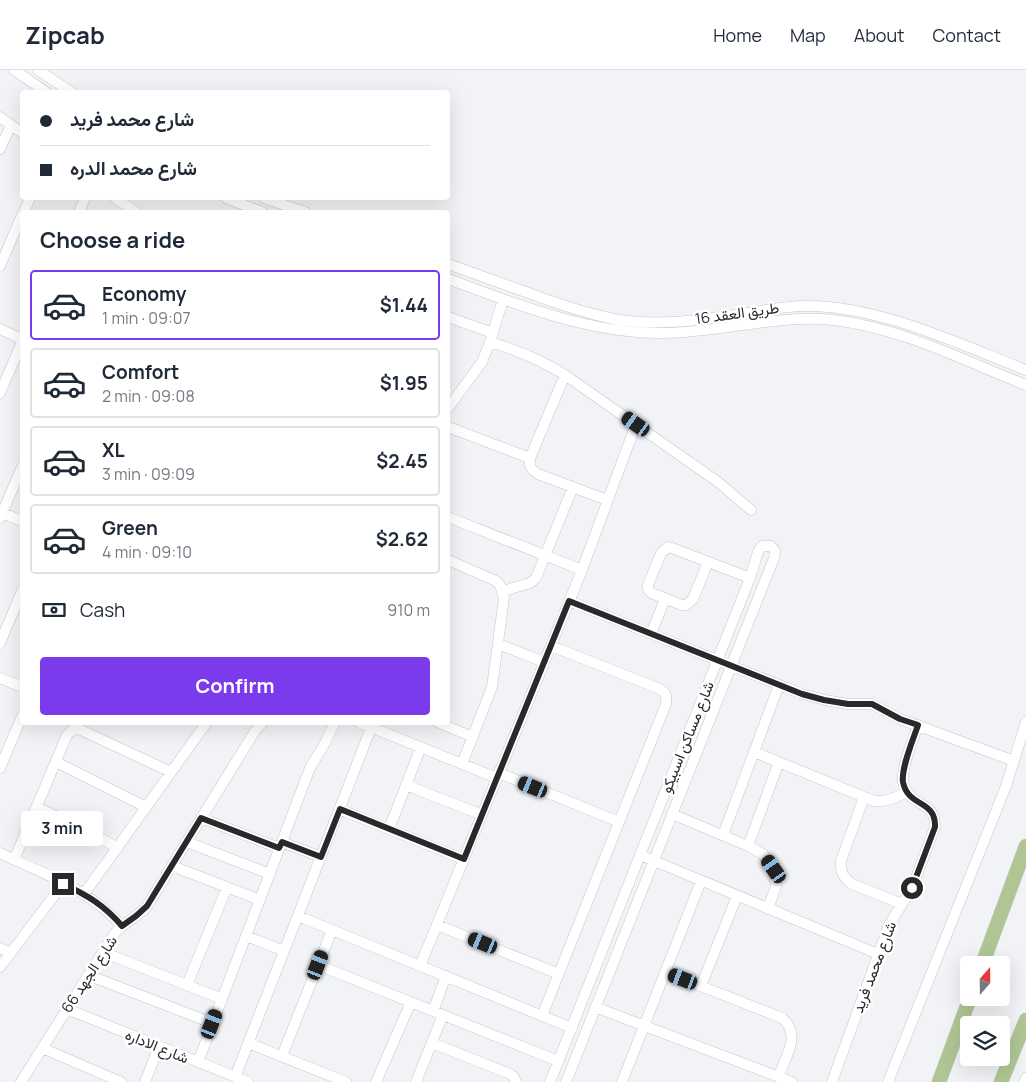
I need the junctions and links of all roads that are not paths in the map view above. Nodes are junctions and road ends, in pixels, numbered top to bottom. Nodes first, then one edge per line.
1 (14, 70) edge
2 (38, 70) edge
3 (43, 90) edge
4 (68, 90) edge
5 (0, 117) edge
6 (11, 125) junction
7 (20, 132) edge
8 (0, 149) edge
9 (118, 200) edge
10 (231, 200) edge
11 (270, 200) edge
12 (133, 210) edge
13 (257, 210) edge
14 (299, 210) edge
15 (20, 221) edge
16 (450, 265) edge
17 (0, 266) edge
18 (450, 280) edge
19 (503, 299) junction
20 (450, 318) edge
21 (0, 329) edge
22 (491, 338) junction
23 (20, 339) edge
24 (20, 345) edge
25 (1026, 370) edge
26 (565, 375) junction
27 (1026, 385) edge
28 (0, 393) edge
29 (450, 405) edge
30 (636, 424) junction
31 (450, 428) edge
32 (530, 458) junction
33 (20, 471) edge
34 (573, 487) junction
35 (607, 500) junction
36 (751, 510) dead end
37 (1, 514) edge
38 (450, 518) edge
39 (20, 521) edge
40 (546, 555) junction
41 (450, 561) edge
42 (708, 562) junction
43 (582, 570) junction
44 (750, 578) junction
45 (503, 591) junction
46 (20, 596) edge
47 (665, 599) junction
48 (569, 601) junction
49 (651, 634) junction
50 (0, 643) edge
51 (498, 644) junction
52 (551, 646) junction
53 (717, 660) junction
54 (544, 662) junction
55 (731, 665) junction
56 (0, 678) edge
57 (779, 685) junction
58 (20, 687) edge
59 (20, 721) edge
60 (1026, 722) edge
61 (205, 725) edge
62 (260, 725) edge
63 (333, 725) edge
64 (364, 725) edge
65 (445, 725) edge
66 (918, 725) junction
67 (371, 728) junction
68 (473, 737) junction
69 (421, 747) junction
70 (754, 752) junction
71 (1014, 761) junction
72 (56, 762) junction
73 (779, 762) junction
74 (462, 764) junction
75 (0, 768) edge
76 (171, 772) junction
77 (498, 775) junction
78 (406, 785) junction
79 (906, 792) junction
80 (864, 797) junction
81 (36, 807) junction
82 (146, 808) junction
83 (340, 809) junction
84 (672, 814) junction
85 (482, 815) junction
86 (201, 818) junction
87 (619, 822) junction
88 (389, 829) junction
89 (723, 835) junction
90 (186, 842) junction
91 (281, 845) junction
92 (748, 846) junction
93 (1026, 846) edge
94 (118, 848) junction
95 (0, 853) edge
96 (640, 855) junction
97 (321, 857) junction
98 (464, 859) junction
99 (14, 860) junction
100 (653, 861) junction
101 (172, 866) junction
102 (270, 874) junction
103 (701, 881) junction
104 (63, 884) junction
105 (227, 887) junction
106 (84, 894) junction
107 (737, 896) junction
108 (260, 900) junction
109 (902, 904) junction
110 (768, 909) junction
111 (298, 916) junction
112 (436, 925) junction
113 (122, 926) junction
114 (332, 930) junction
115 (246, 936) junction
116 (0, 948) edge
117 (284, 951) junction
118 (103, 952) junction
119 (10, 953) junction
120 (878, 954) junction
121 (985, 956) edge
122 (318, 965) junction
123 (420, 966) junction
124 (0, 967) edge
125 (665, 972) junction
126 (559, 974) junction
127 (88, 975) junction
128 (446, 976) junction
129 (187, 986) junction
130 (701, 986) junction
131 (222, 999) junction
132 (411, 1002) junction
133 (967, 1006) edge
134 (595, 1007) junction
135 (67, 1009) junction
136 (433, 1011) junction
137 (443, 1015) junction
138 (542, 1016) junction
139 (1026, 1020) edge
140 (212, 1024) junction
141 (644, 1026) junction
142 (572, 1028) junction
143 (248, 1043) junction
144 (432, 1043) junction
145 (159, 1046) junction
146 (42, 1048) junction
147 (282, 1056) junction
148 (558, 1061) junction
149 (198, 1062) junction
150 (945, 1066) junction
151 (233, 1078) edge
152 (776, 1078) edge
153 (1026, 1078) edge
154 (117, 1081) edge
155 (21, 1082) edge
156 (145, 1082) edge
157 (248, 1082) edge
158 (346, 1082) edge
159 (376, 1082) edge
160 (416, 1082) edge
161 (516, 1082) edge
162 (550, 1082) edge
163 (566, 1082) edge
164 (622, 1082) edge
165 (792, 1082) edge
166 (832, 1082) edge
167 (888, 1082) edge
168 (935, 1082) edge
169 (939, 1082) edge
170 (1001, 1082) edge
171 (1024, 1082) edge

1 - 3 street
2 - 4 street
5 - 6 street
6 - 7 street
6 - 8 street
9 - 12 street
10 - 13 street
11 - 14 street
15 - 17 street
16 - 25 street, طريق العقد 16
18 - 19 street, طريق العقد 16
19 - 22 street
19 - 27 street, طريق العقد 16
20 - 22 street
21 - 23 street
22 - 26 street
22 - 29 street
24 - 28 street
26 - 30 street
26 - 32 street
30 - 35 street
30 - 36 street
31 - 32 street
32 - 34 street
33 - 37 street
34 - 35 street
34 - 40 street
35 - 43 street
37 - 39 street
38 - 40 street
40 - 43 street
40 - 45 street
41 - 45 street
42 - 44 street
42 - 47 street
42 - 47 street
43 - 48 street
44 - 53 street, شارع مساكن اسبيكو
44 - 55 street, شارع مساكن اسبيكو
45 - 51 street
46 - 50 street
47 - 49 street
48 - 49 street
48 - 52 street
49 - 53 street
51 - 54 street
51 - 68 street
52 - 54 street
52 - 87 street
53 - 55 street
53 - 96 street, شارع مساكن اسبيكو
54 - 77 street
55 - 57 street
55 - 84 street, شارع مساكن اسبيكو
56 - 58 street
57 - 66 street
57 - 70 street
59 - 75 street
60 - 71 street
61 - 76 street
62 - 86 street, شارع الجهد 66
63 - 91 street
64 - 67 street
65 - 68 street
66 - 71 street
66 - 79 street
67 - 69 street
67 - 83 street
68 - 74 street
69 - 74 street
69 - 78 street
70 - 73 street
70 - 89 street
71 - 167 street
72 - 76 street
72 - 81 street
72 - 82 street
73 - 80 street
73 - 92 street
74 - 77 street
76 - 82 street
77 - 85 street
77 - 87 street
78 - 85 street
78 - 88 street
79 - 80 street
79 - 109 street, شارع محمد فريد
80 - 109 street
81 - 94 street
81 - 99 street
82 - 94 street
83 - 88 street
83 - 97 street
84 - 89 street
84 - 100 street, شارع مساكن اسبيكو
85 - 98 street
86 - 90 street, شارع الجهد 66
86 - 91 street
87 - 126 street
88 - 98 street
89 - 92 street
90 - 101 street, شارع الجهد 66
90 - 102 street
91 - 97 street
91 - 102 street
92 - 110 street
93 - 121 main road
94 - 106 street
95 - 99 street
96 - 100 street
96 - 142 street, شارع مساكن اسبيكو
97 - 111 street
98 - 112 street
99 - 104 street
100 - 103 street
100 - 134 street, شارع مساكن اسبيكو
101 - 105 street
101 - 113 street, شارع الجهد 66
102 - 108 street
103 - 107 street
103 - 125 street
104 - 106 street
104 - 119 street
105 - 108 street
105 - 129 street
106 - 113 street
107 - 110 street
107 - 130 street
108 - 115 street
109 - 120 street, شارع محمد فريد
110 - 120 street
111 - 114 street
111 - 117 street
112 - 123 street
112 - 126 street
113 - 118 street, شارع الجهد 66
114 - 122 street
114 - 123 street
115 - 117 street
115 - 131 street
116 - 119 street
117 - 143 street
118 - 127 street, شارع الجهد 66
118 - 129 street
119 - 124 street
120 - 166 street, شارع محمد فريد
122 - 132 street
122 - 147 street
123 - 128 street
125 - 130 street
125 - 141 street
126 - 138 street
127 - 135 street, شارع الجهد 66
127 - 140 street
128 - 136 street
128 - 138 street
129 - 131 street
130 - 152 street
131 - 140 street
132 - 136 street
132 - 159 street
133 - 150 main road
134 - 141 street
134 - 163 street, شارع مساكن اسبيكو
135 - 145 street, شارع الاداره
135 - 146 street, شارع الجهد 66
136 - 137 street
137 - 144 street
137 - 148 street
138 - 142 street
139 - 170 main road
140 - 149 street
141 - 152 street
141 - 164 street
142 - 148 street, شارع مساكن اسبيكو
143 - 147 street
143 - 151 street
144 - 160 street
144 - 161 street
145 - 149 street, شارع الاداره
145 - 156 street
146 - 154 street
146 - 155 street, شارع الجهد 66
147 - 158 street
148 - 162 street, شارع مساكن اسبيكو
149 - 151 street, شارع الاداره
150 - 168 main road
150 - 169 main road
151 - 157 street, شارع الاداره
152 - 165 street
153 - 171 street

